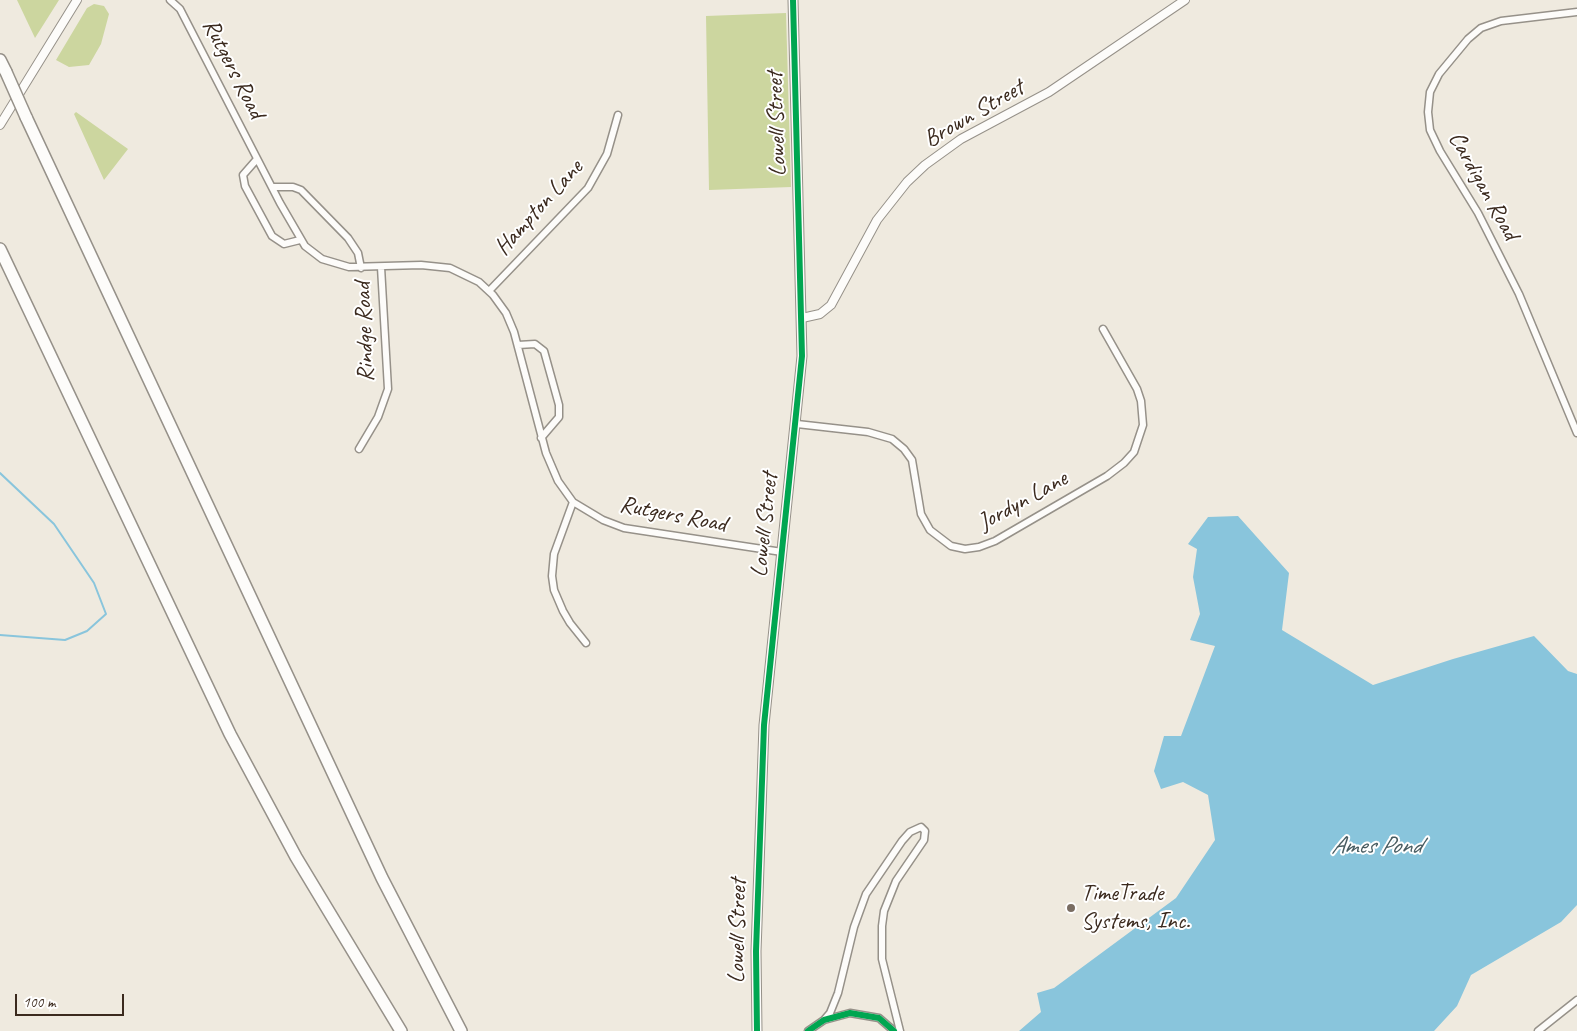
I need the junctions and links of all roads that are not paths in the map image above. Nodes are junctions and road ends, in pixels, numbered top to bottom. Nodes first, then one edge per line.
1 (77, 0) edge
2 (170, 0) edge
3 (793, 0) edge
4 (1185, 0) edge
5 (1577, 12) edge
6 (0, 60) edge
7 (618, 115) dead end
8 (0, 125) edge
9 (257, 159) junction
10 (272, 187) junction
11 (300, 240) junction
12 (0, 249) edge
13 (381, 267) junction
14 (361, 268) junction
15 (488, 291) junction
16 (802, 318) junction
17 (1102, 329) dead end
18 (518, 345) junction
19 (797, 424) junction
20 (1577, 433) edge
21 (541, 438) junction
22 (359, 449) dead end
23 (573, 502) junction
24 (782, 552) junction
25 (586, 643) dead end
26 (1577, 1000) edge
27 (824, 1020) junction
28 (757, 1028) edge
29 (815, 1028) edge
30 (401, 1031) edge
31 (461, 1031) edge
32 (808, 1031) edge
33 (894, 1031) edge
34 (900, 1031) edge
35 (1538, 1031) edge

1 - 8 street
2 - 9 street, Rutgers Road
3 - 16 main road, Lowell Street
4 - 16 street, Brown Street
5 - 20 street, Cardigan Road
6 - 31 highway, bridge
7 - 15 street, Hampton Lane
9 - 10 street, Rutgers Road
9 - 11 street
10 - 11 street, Rutgers Road
10 - 14 street
11 - 14 street, Rutgers Road
12 - 30 highway
13 - 14 street, Rutgers Road
13 - 15 street, Rutgers Road
13 - 22 street, Rindge Road
15 - 18 street, Rutgers Road
16 - 19 main road, Lowell Street
17 - 19 street, Jordyn Lane
18 - 21 street, Rutgers Road
18 - 21 street
19 - 24 main road, Lowell Street
21 - 23 street, Rutgers Road
23 - 24 street, Rutgers Road
23 - 25 street
24 - 28 main road, Lowell Street
26 - 35 street
27 - 29 street
27 - 33 street
27 - 34 street
29 - 32 street

